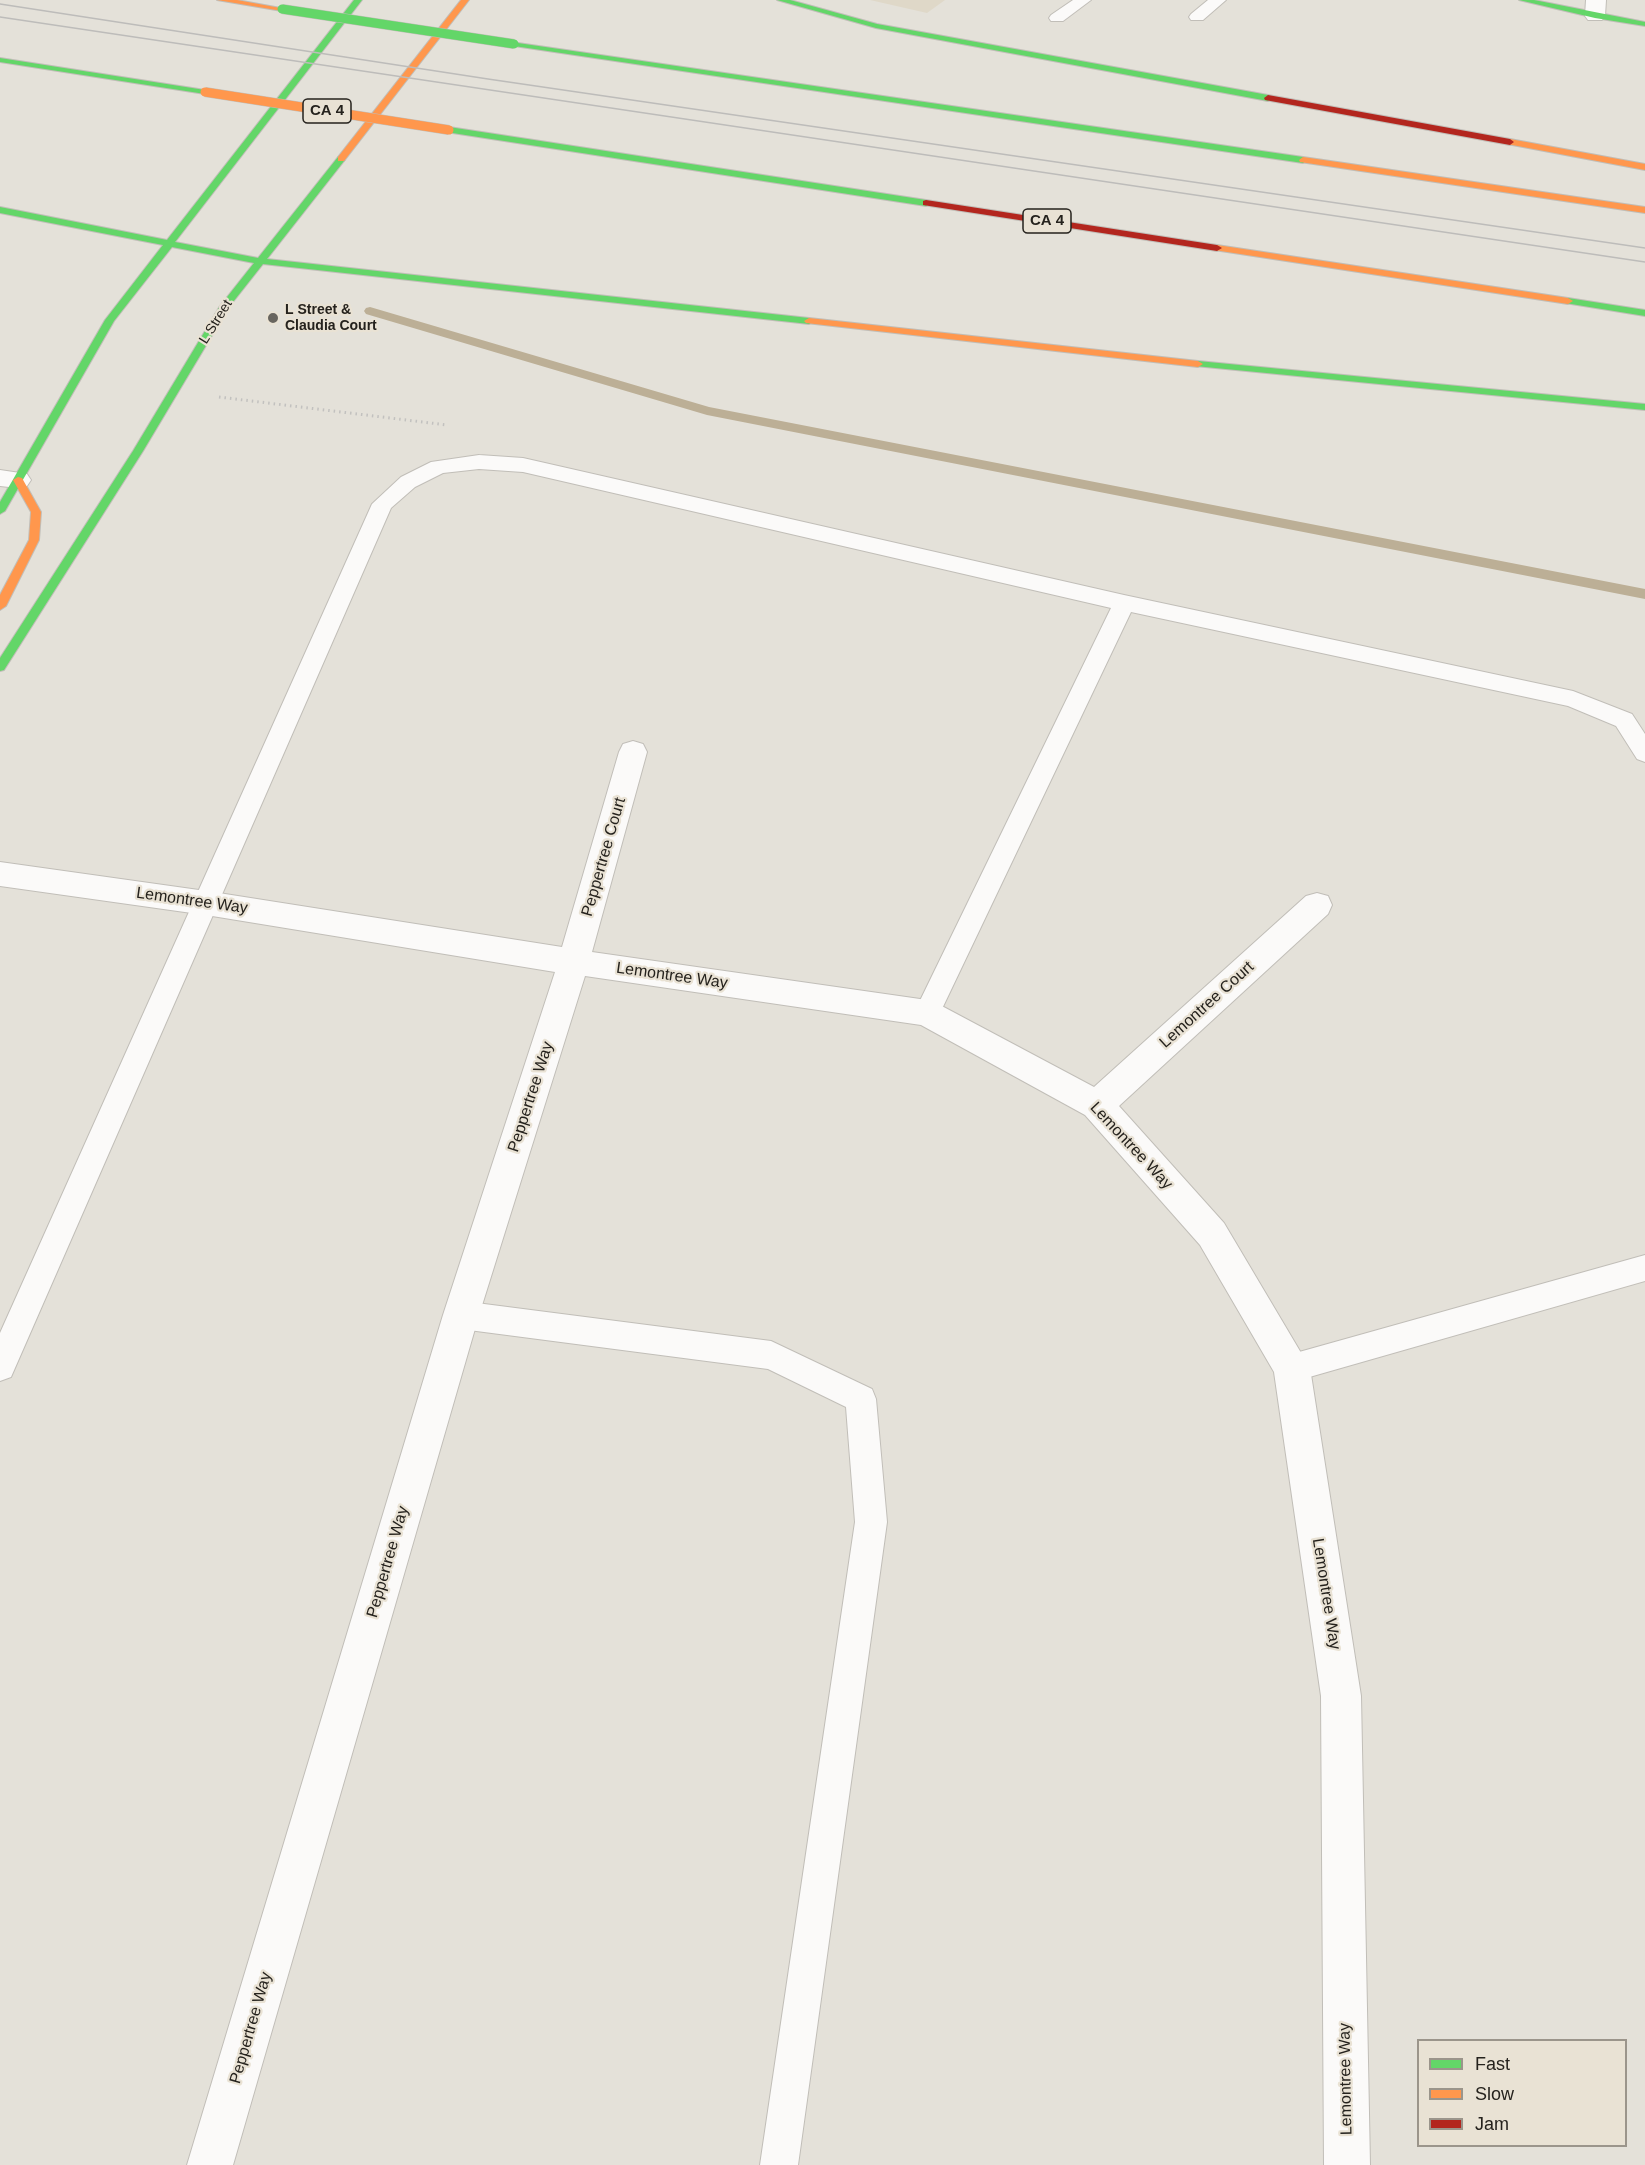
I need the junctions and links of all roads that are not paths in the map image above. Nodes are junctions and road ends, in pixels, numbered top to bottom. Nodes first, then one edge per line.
1 (221, 0) edge
2 (358, 0) edge
3 (465, 0) edge
4 (781, 0) edge
5 (1083, 0) edge
6 (1218, 0) edge
7 (1523, 0) edge
8 (1595, 8) edge
9 (1197, 17) dead end
10 (1057, 18) dead end
11 (1645, 24) edge
12 (0, 60) edge
13 (1645, 167) edge
14 (0, 210) edge
15 (1645, 210) edge
16 (167, 245) junction
17 (258, 261) junction
18 (1645, 312) edge
19 (1645, 407) edge
20 (9, 479) edge
21 (0, 511) edge
22 (1124, 603) junction
23 (0, 606) edge
24 (0, 667) edge
25 (633, 752) dead end
26 (1645, 753) edge
27 (0, 874) edge
28 (206, 903) junction
29 (1317, 905) dead end
30 (574, 962) junction
31 (927, 1013) junction
32 (1097, 1105) junction
33 (1645, 1269) edge
34 (461, 1315) junction
35 (0, 1367) edge
36 (1292, 1368) junction
37 (210, 2165) edge
38 (779, 2165) edge
39 (1347, 2165) edge

1 - 15 main road, bridge
2 - 16 main road
3 - 17 main road, L Street
4 - 13 main road
5 - 10 lane
6 - 9 lane
7 - 8 main road
8 - 11 main road
12 - 18 main road, CA 4, bridge
14 - 16 main road
16 - 17 main road
16 - 20 main road
17 - 19 main road
17 - 24 main road, L Street
20 - 21 main road
20 - 23 main road
22 - 26 lane
22 - 28 lane
22 - 31 lane
25 - 30 street, Peppertree Court
27 - 28 street, Lemontree Way
28 - 30 street, Lemontree Way
28 - 35 lane
29 - 32 street, Lemontree Court
30 - 31 street, Lemontree Way
30 - 34 street, Peppertree Way
31 - 32 street, Lemontree Way
32 - 36 street, Lemontree Way
33 - 36 lane
34 - 37 street, Peppertree Way
34 - 38 lane
36 - 39 street, Lemontree Way

